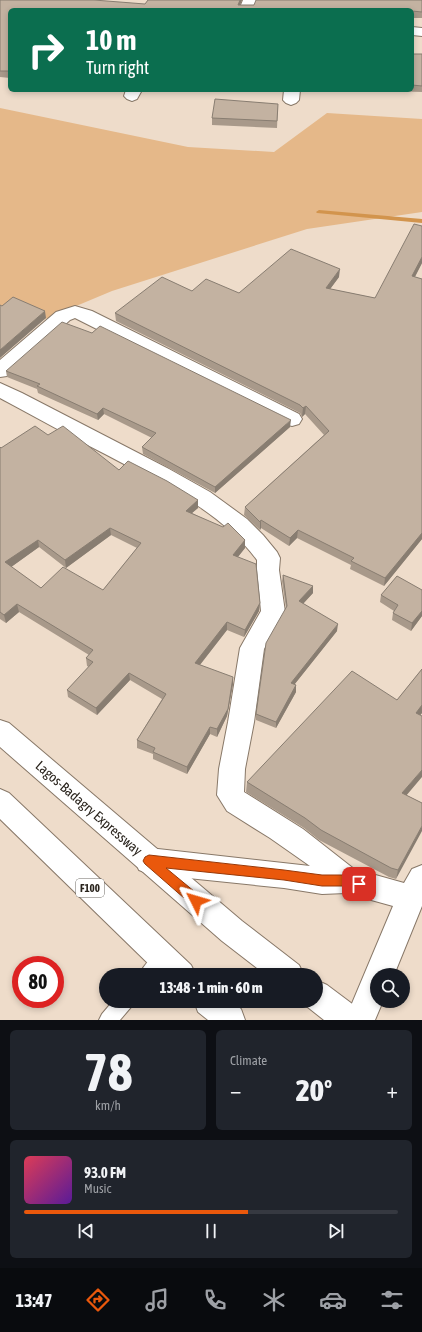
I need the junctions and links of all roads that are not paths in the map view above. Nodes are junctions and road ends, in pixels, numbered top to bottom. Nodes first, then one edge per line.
1 (0, 371) edge
2 (0, 390) edge
3 (292, 419) edge
4 (0, 731) edge
5 (0, 801) edge
6 (149, 861) junction
7 (346, 880) junction
8 (417, 888) edge
9 (162, 968) edge
10 (280, 968) edge
11 (381, 968) edge
12 (370, 996) edge
13 (323, 1000) edge
14 (119, 1008) edge
15 (217, 1008) edge
16 (108, 1020) edge
17 (230, 1020) edge
18 (348, 1020) edge
19 (360, 1020) edge

1 - 3 main road
2 - 7 main road
4 - 6 main road, Lagos-Badagry Expressway
5 - 9 main road, F100
6 - 7 main road
6 - 10 main road, Lagos-Badagry Expressway
7 - 8 main road
8 - 11 main road
12 - 19 main road
13 - 18 main road
14 - 16 lane
15 - 17 main road

